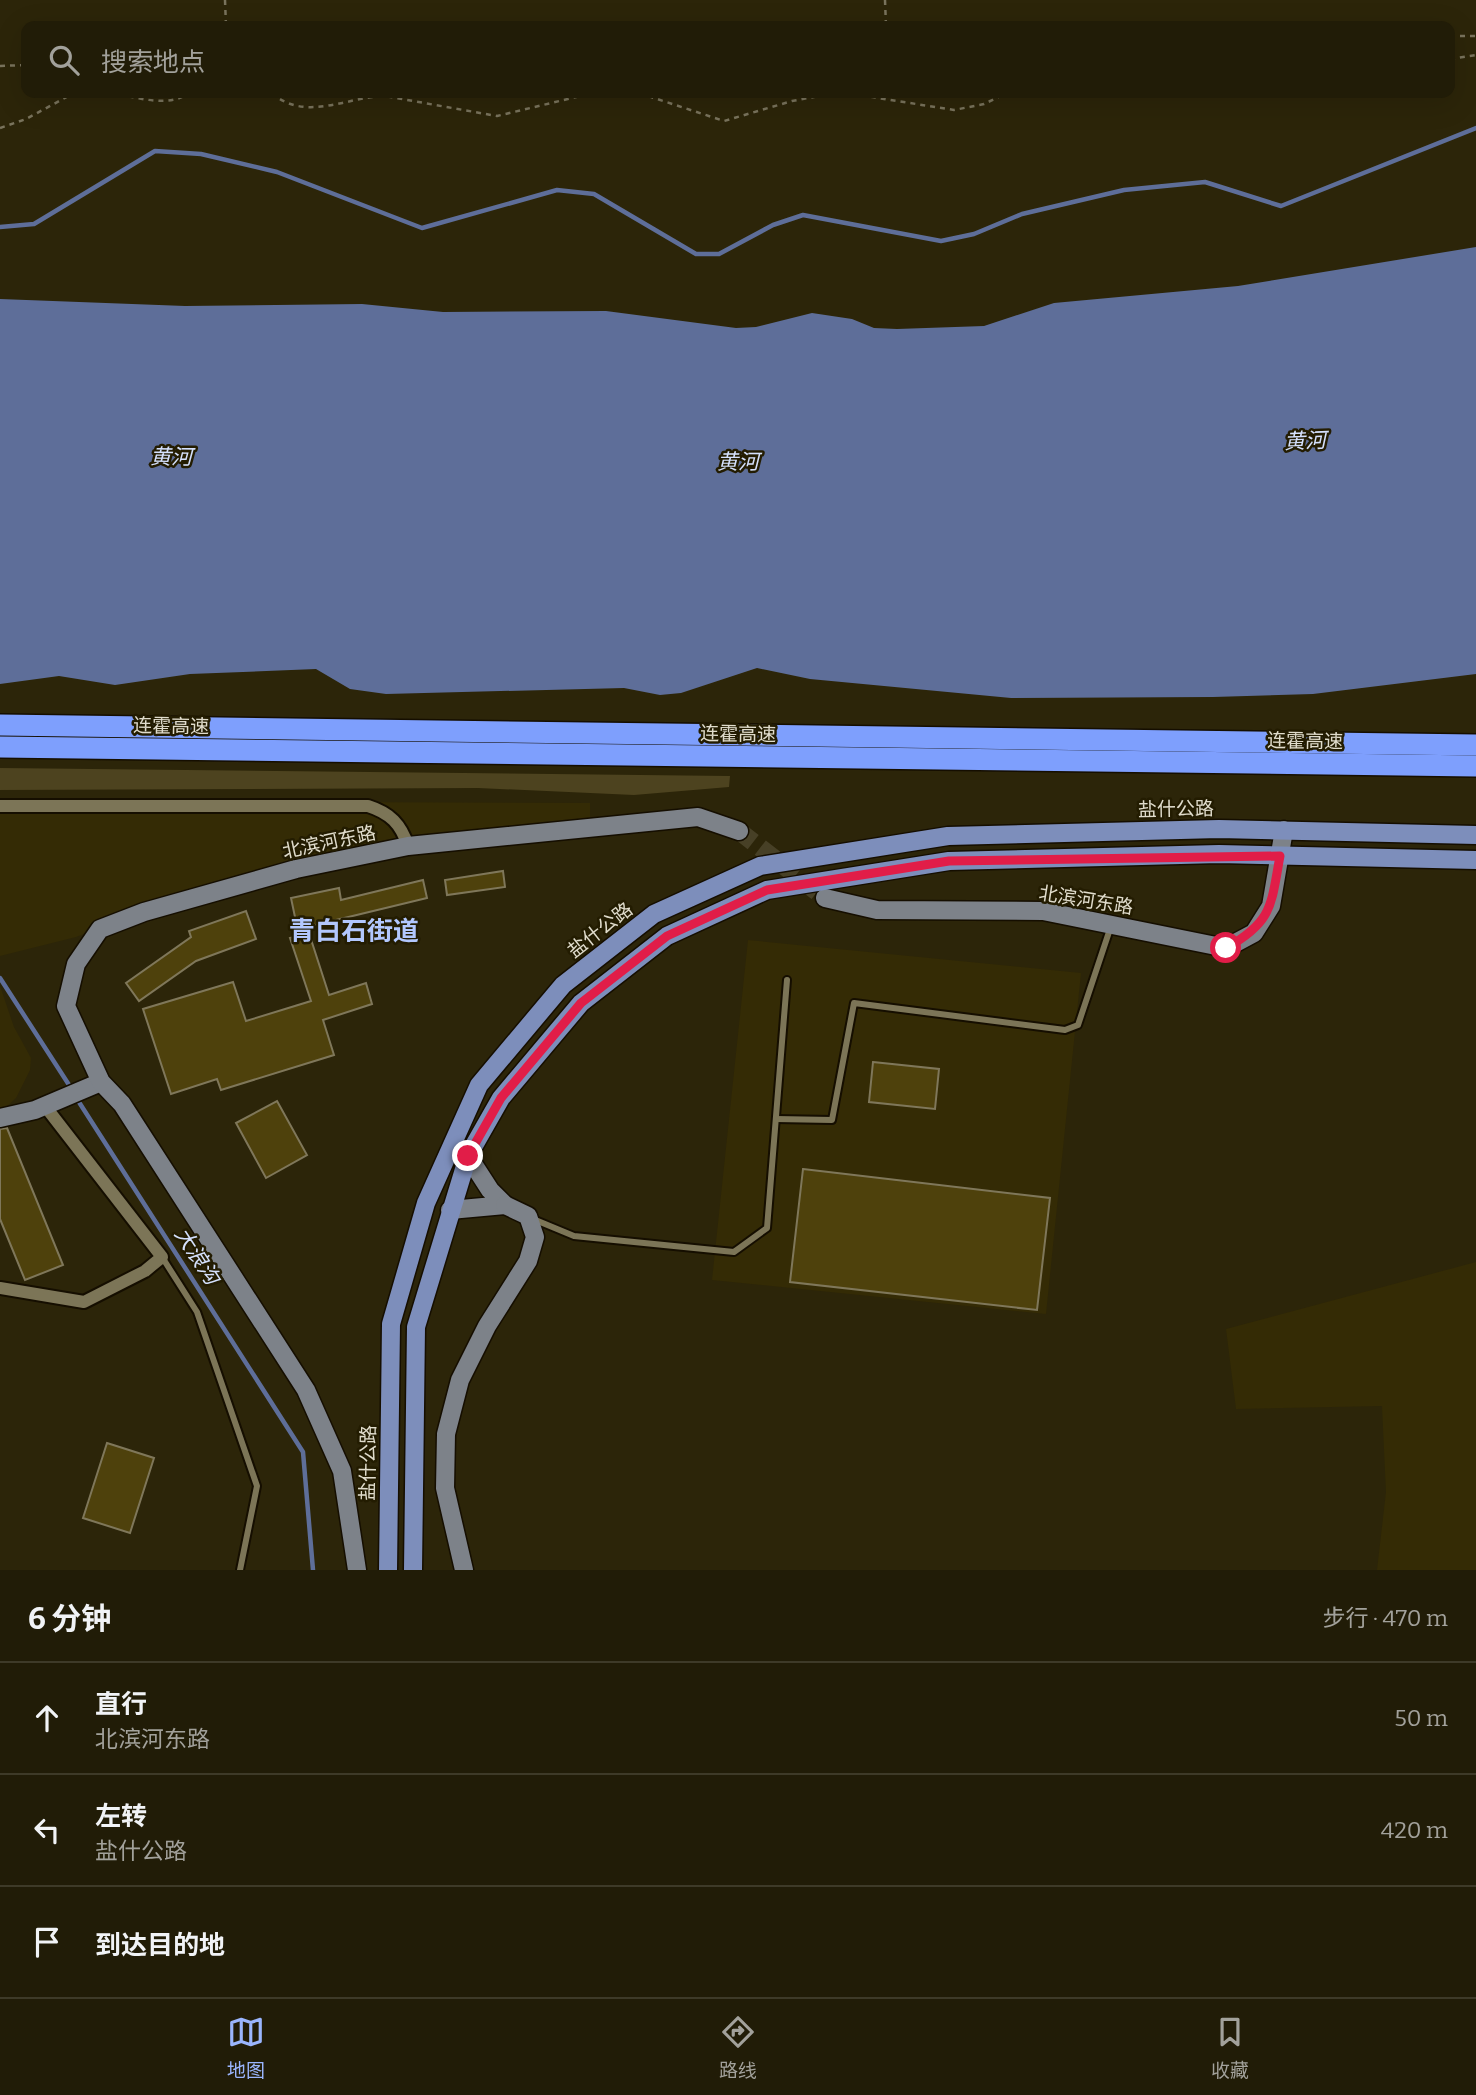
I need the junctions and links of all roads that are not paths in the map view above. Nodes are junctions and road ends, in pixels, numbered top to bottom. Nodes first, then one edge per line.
1 (0, 725) edge
2 (1476, 744) edge
3 (0, 747) edge
4 (1476, 766) edge
5 (0, 806) edge
6 (1284, 830) junction
7 (740, 831) tunnel mouth
8 (1476, 835) edge
9 (408, 846) junction
10 (1280, 856) junction
11 (1476, 860) edge
12 (825, 898) tunnel mouth
13 (1111, 924) junction
14 (787, 980) dead end
15 (94, 1085) junction
16 (50, 1104) junction
17 (0, 1118) edge
18 (776, 1119) junction
19 (468, 1156) junction
20 (505, 1205) junction
21 (450, 1210) junction
22 (528, 1216) junction
23 (162, 1257) junction
24 (0, 1288) edge
25 (240, 1570) edge
26 (357, 1570) edge
27 (388, 1570) edge
28 (413, 1570) edge
29 (464, 1570) edge

1 - 2 highway, 连霍高速
3 - 4 highway, 连霍高速
5 - 9 street
6 - 8 main road
6 - 10 street, 北滨河东路
6 - 27 main road, 盐什公路
7 - 9 street, 北滨河东路
9 - 15 street, 北滨河东路
10 - 11 main road
10 - 13 street, 北滨河东路
10 - 19 main road
12 - 13 street, 北滨河东路
13 - 18 lane
14 - 18 lane
15 - 16 street
15 - 26 street, 盐什公路
16 - 17 street
16 - 23 street
18 - 22 lane
19 - 20 street
19 - 21 main road
20 - 21 street
20 - 22 street
21 - 28 main road
22 - 29 street
23 - 24 street
23 - 25 lane

